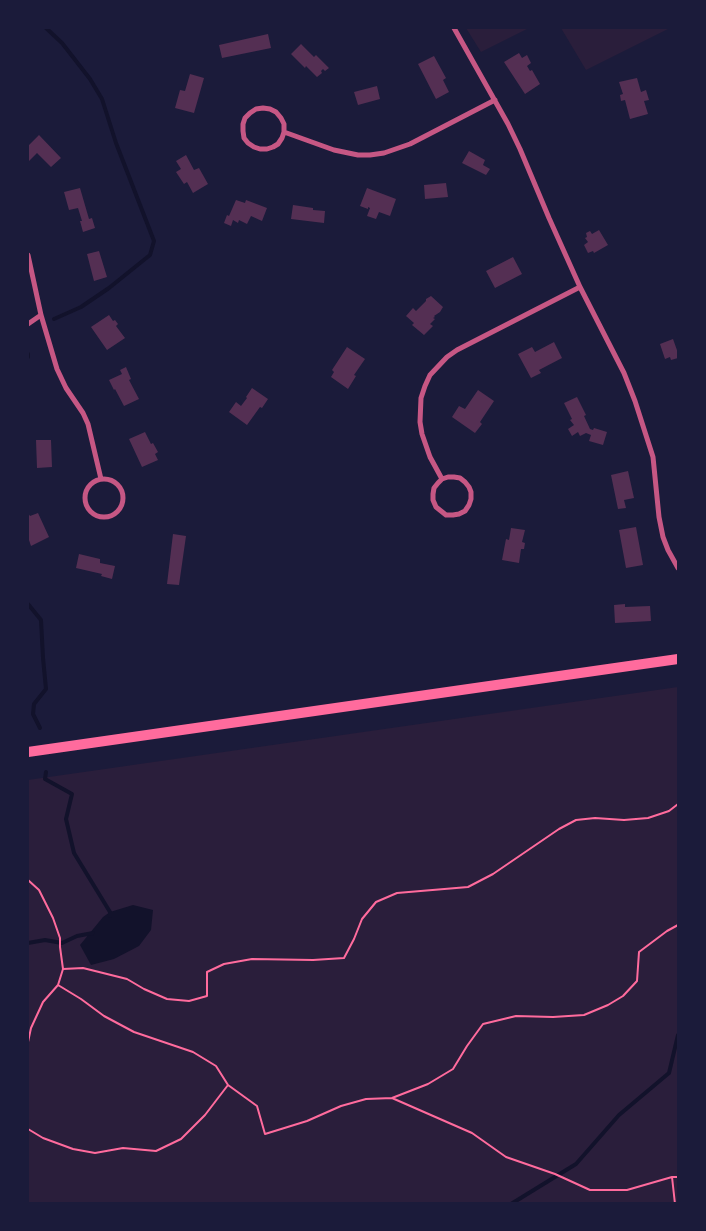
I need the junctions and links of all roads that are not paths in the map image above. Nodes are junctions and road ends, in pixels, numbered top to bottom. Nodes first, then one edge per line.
1 (454, 28) edge
2 (494, 100) junction
3 (284, 132) junction
4 (28, 255) edge
5 (580, 287) junction
6 (41, 314) junction
7 (28, 324) edge
8 (101, 479) junction
9 (442, 479) junction
10 (678, 568) edge
11 (678, 660) edge
12 (28, 752) edge

1 - 2 street
2 - 3 street
2 - 5 street
3 - 3 street
4 - 6 street
5 - 9 street
5 - 10 street
6 - 7 street
6 - 8 street
8 - 8 street
9 - 9 street
11 - 12 main road

